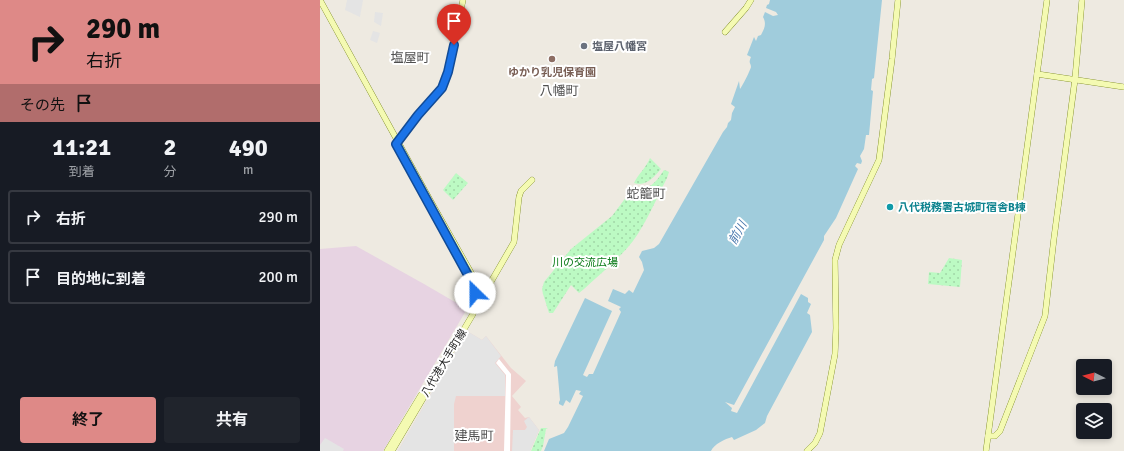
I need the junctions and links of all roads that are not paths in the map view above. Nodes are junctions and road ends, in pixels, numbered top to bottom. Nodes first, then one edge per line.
1 (320, 0) edge
2 (463, 0) edge
3 (750, 0) edge
4 (898, 0) edge
5 (1047, 0) edge
6 (1082, 0) edge
7 (320, 6) edge
8 (726, 32) dead end
9 (1037, 74) junction
10 (1075, 79) junction
11 (1124, 87) edge
12 (397, 143) junction
13 (532, 180) dead end
14 (478, 292) junction
15 (988, 436) junction
16 (387, 451) edge
17 (392, 451) edge
18 (807, 451) edge
19 (986, 451) edge

1 - 12 street
2 - 12 street
3 - 8 street
4 - 18 street
5 - 9 street
6 - 10 street
7 - 12 street
9 - 10 street
9 - 15 street
10 - 11 street
10 - 15 street
12 - 14 street
13 - 14 street
14 - 16 street, 八代港大手町線
14 - 17 street, 八代港大手町線
15 - 19 street

